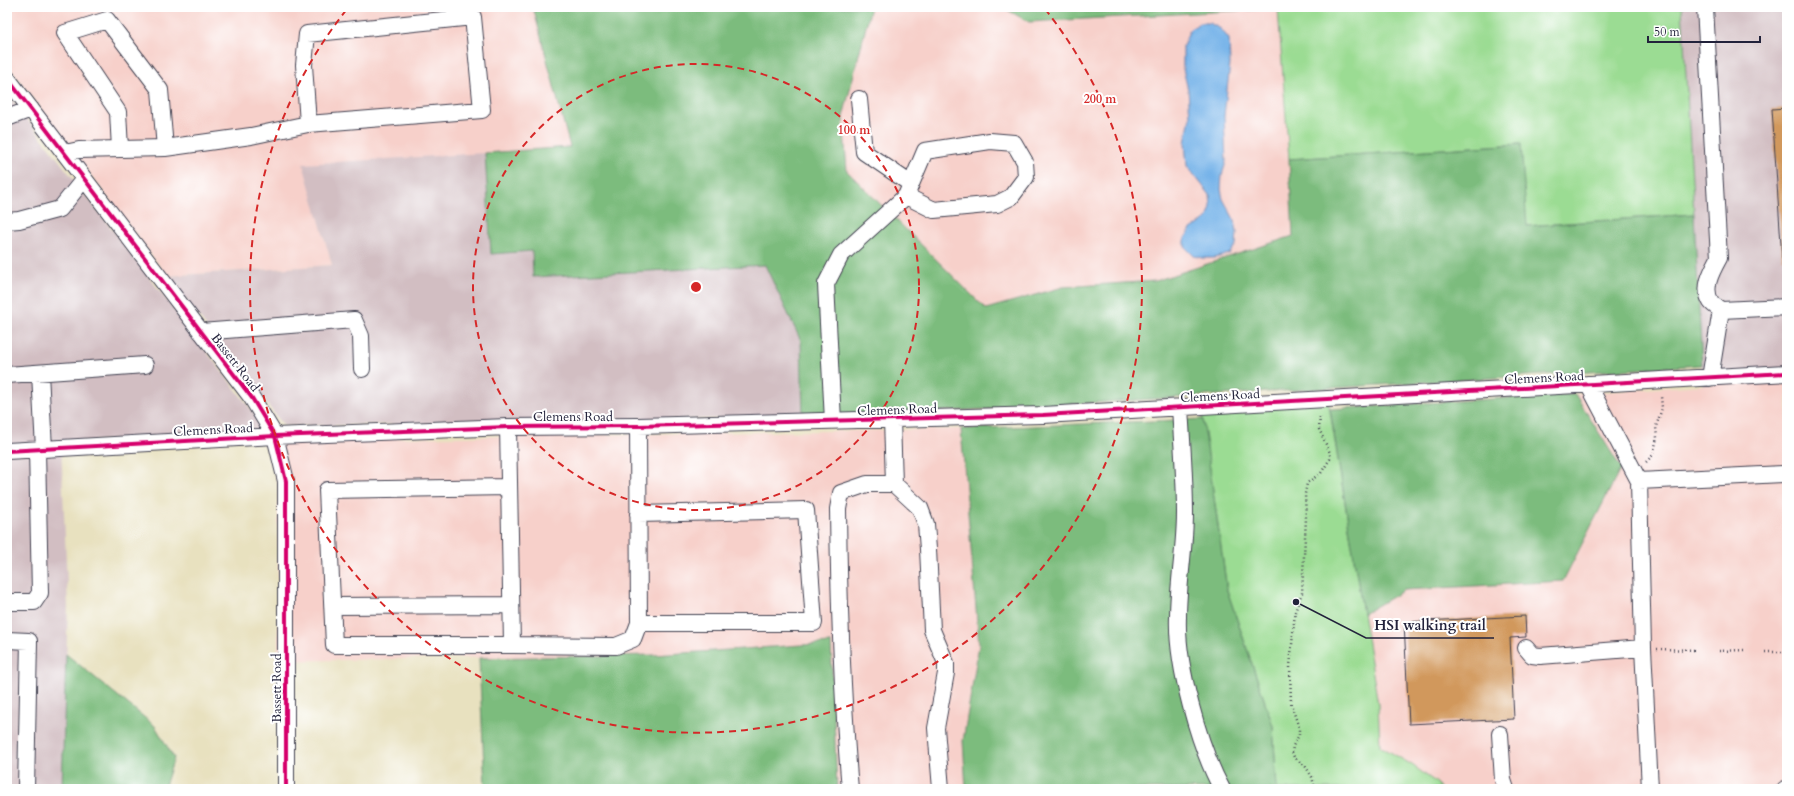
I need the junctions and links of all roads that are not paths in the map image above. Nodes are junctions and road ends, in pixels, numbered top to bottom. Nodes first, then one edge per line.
1 (1705, 7) edge
2 (7, 78) edge
3 (859, 99) dead end
4 (30, 109) junction
5 (7, 118) edge
6 (308, 124) junction
7 (165, 148) junction
8 (120, 149) junction
9 (65, 153) junction
10 (84, 179) junction
11 (908, 190) junction
12 (7, 221) edge
13 (1787, 307) edge
14 (1721, 310) junction
15 (201, 332) junction
16 (145, 365) dead end
17 (362, 369) dead end
18 (40, 373) junction
19 (1787, 373) edge
20 (7, 375) edge
21 (1710, 378) junction
22 (1588, 384) junction
23 (1180, 407) junction
24 (892, 419) junction
25 (833, 421) junction
26 (638, 426) junction
27 (508, 427) junction
28 (275, 436) junction
29 (40, 449) junction
30 (7, 451) edge
31 (1783, 474) dead end
32 (1639, 481) junction
33 (894, 484) junction
34 (509, 487) junction
35 (638, 514) junction
36 (7, 602) edge
37 (511, 604) junction
38 (333, 606) junction
39 (639, 623) junction
40 (7, 640) edge
41 (512, 645) junction
42 (1526, 648) dead end
43 (1649, 648) junction
44 (1500, 734) dead end
45 (26, 789) edge
46 (286, 789) edge
47 (850, 789) edge
48 (941, 789) edge
49 (1222, 789) edge
50 (1506, 789) edge
51 (1650, 789) edge

1 - 14 street
2 - 4 street, Bassett Road
3 - 11 street
4 - 5 street
4 - 9 street, Bassett Road
6 - 6 street
6 - 7 street
7 - 8 street
7 - 8 street
8 - 9 street
9 - 10 street, Bassett Road
10 - 12 street
10 - 15 street, Bassett Road
11 - 11 street
11 - 25 street
13 - 14 street
14 - 21 street
15 - 17 street
15 - 28 street, Bassett Road
16 - 18 street
18 - 20 street
18 - 29 street
19 - 21 street, Clemens Road
21 - 22 street, Clemens Road
22 - 23 street, Clemens Road
22 - 32 street
23 - 24 street, Clemens Road
23 - 49 street
24 - 25 street, Clemens Road
24 - 33 street
25 - 26 street, Clemens Road
26 - 27 street, Clemens Road
26 - 35 street
27 - 28 street, Clemens Road
27 - 34 street
28 - 29 street, Clemens Road
28 - 46 street, Bassett Road
29 - 30 street, Clemens Road
29 - 36 street
31 - 32 street
32 - 43 street
33 - 47 street
33 - 48 street
34 - 37 street
34 - 38 street
35 - 39 street
35 - 39 street
37 - 38 street
37 - 41 street
38 - 41 street
39 - 41 street
40 - 45 street
42 - 43 street
43 - 51 street
44 - 50 street

